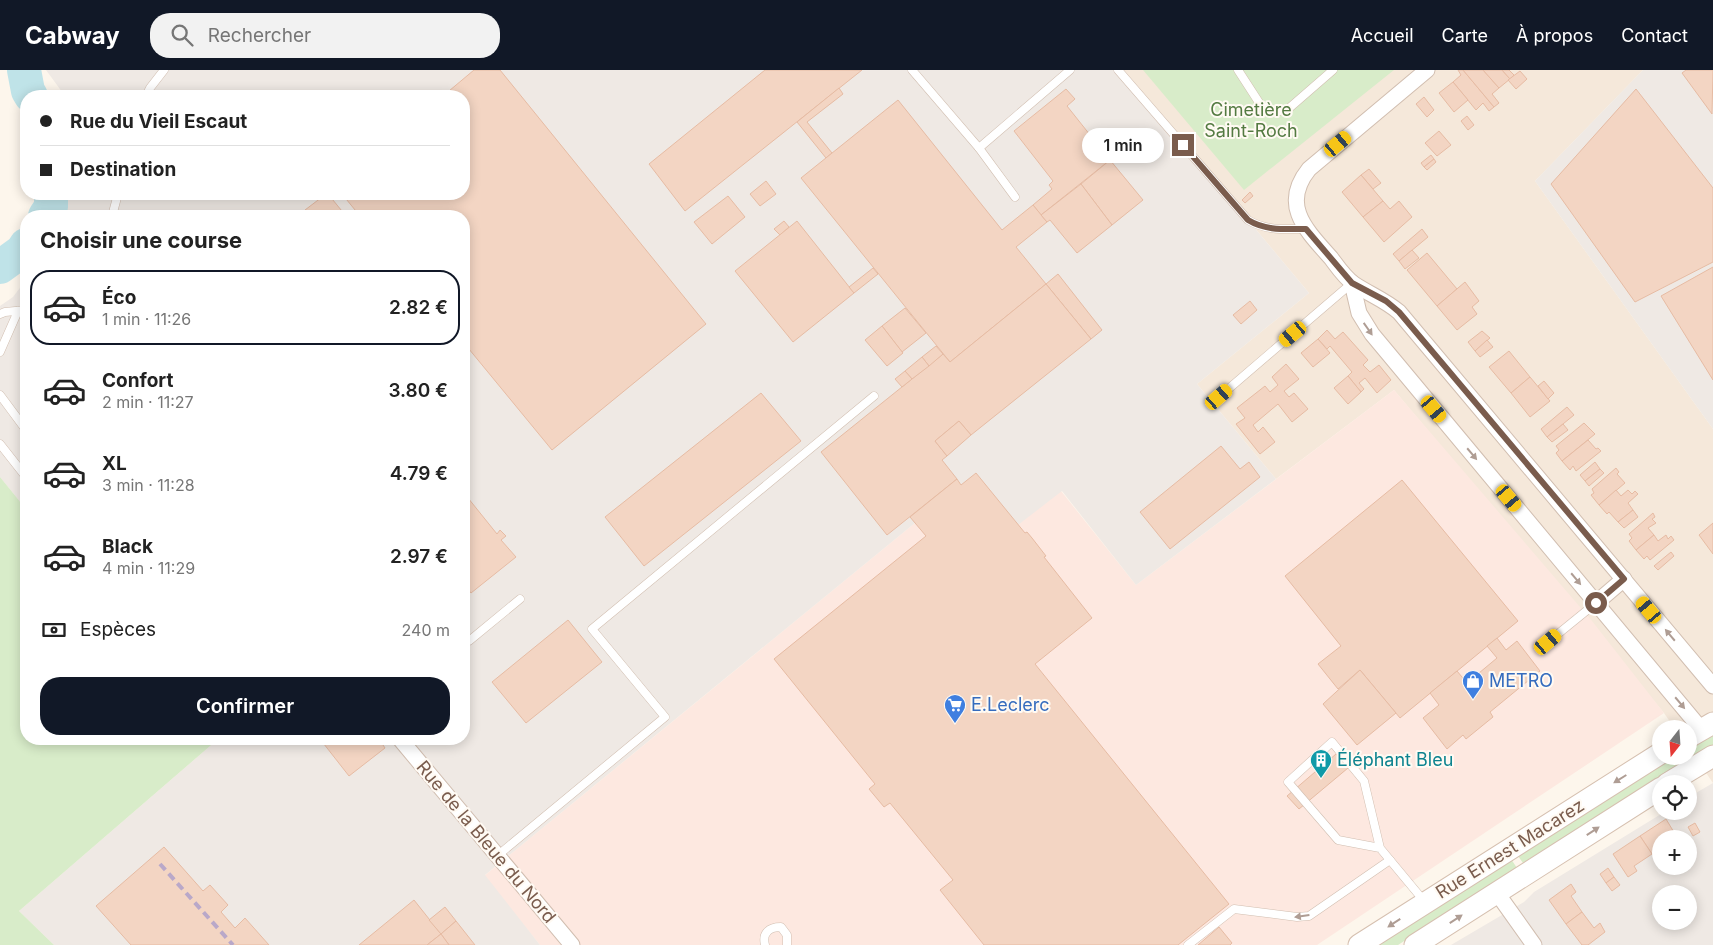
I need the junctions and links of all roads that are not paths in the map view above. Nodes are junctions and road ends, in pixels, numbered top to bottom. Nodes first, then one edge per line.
1 (164, 70) edge
2 (912, 70) edge
3 (1070, 70) edge
4 (1118, 70) edge
5 (1238, 70) edge
6 (1333, 70) edge
7 (1427, 70) edge
8 (149, 90) edge
9 (979, 148) junction
10 (1015, 197) dead end
11 (1306, 229) junction
12 (1352, 283) junction
13 (18, 311) joint
14 (0, 314) edge
15 (0, 352) edge
16 (0, 395) edge
17 (874, 396) dead end
18 (1219, 397) dead end
19 (20, 422) edge
20 (0, 444) edge
21 (20, 469) edge
22 (1624, 579) junction
23 (520, 599) dead end
24 (1596, 603) junction
25 (470, 640) edge
26 (1548, 642) dead end
27 (1713, 686) edge
28 (1701, 729) edge
29 (405, 745) edge
30 (1713, 756) edge
31 (1652, 759) edge
32 (1682, 775) edge
33 (1652, 794) edge
34 (1380, 848) junction
35 (497, 856) junction
36 (1390, 860) junction
37 (1496, 893) junction
38 (1426, 902) junction
39 (788, 944) edge
40 (572, 945) edge
41 (765, 945) edge
42 (1188, 945) edge
43 (1359, 945) edge
44 (1415, 945) edge
45 (1534, 945) edge

1 - 8 lane
2 - 9 lane
3 - 9 lane
4 - 11 lane
5 - 6 lane
7 - 11 street
9 - 10 lane
11 - 12 street
12 - 18 lane
12 - 22 street
12 -> 24 street
13 - 14 lane
13 - 15 lane
16 - 19 lane
17 - 35 lane
20 - 21 lane
22 - 24 street
27 -> 22 street
23 - 25 lane
24 - 26 lane
24 -> 28 street
29 - 35 street, Rue de la Bleue du Nord
30 - 32 main road
31 -> 38 main road, Rue Ernest Macarez
37 -> 33 main road, Rue Ernest Macarez
34 - 34 lane
34 - 36 lane
35 - 40 street, Rue de la Bleue du Nord
36 - 38 lane
36 -> 42 lane
44 -> 37 main road, Rue Ernest Macarez
37 - 45 street
38 -> 43 main road, Rue Ernest Macarez
39 - 41 lane

